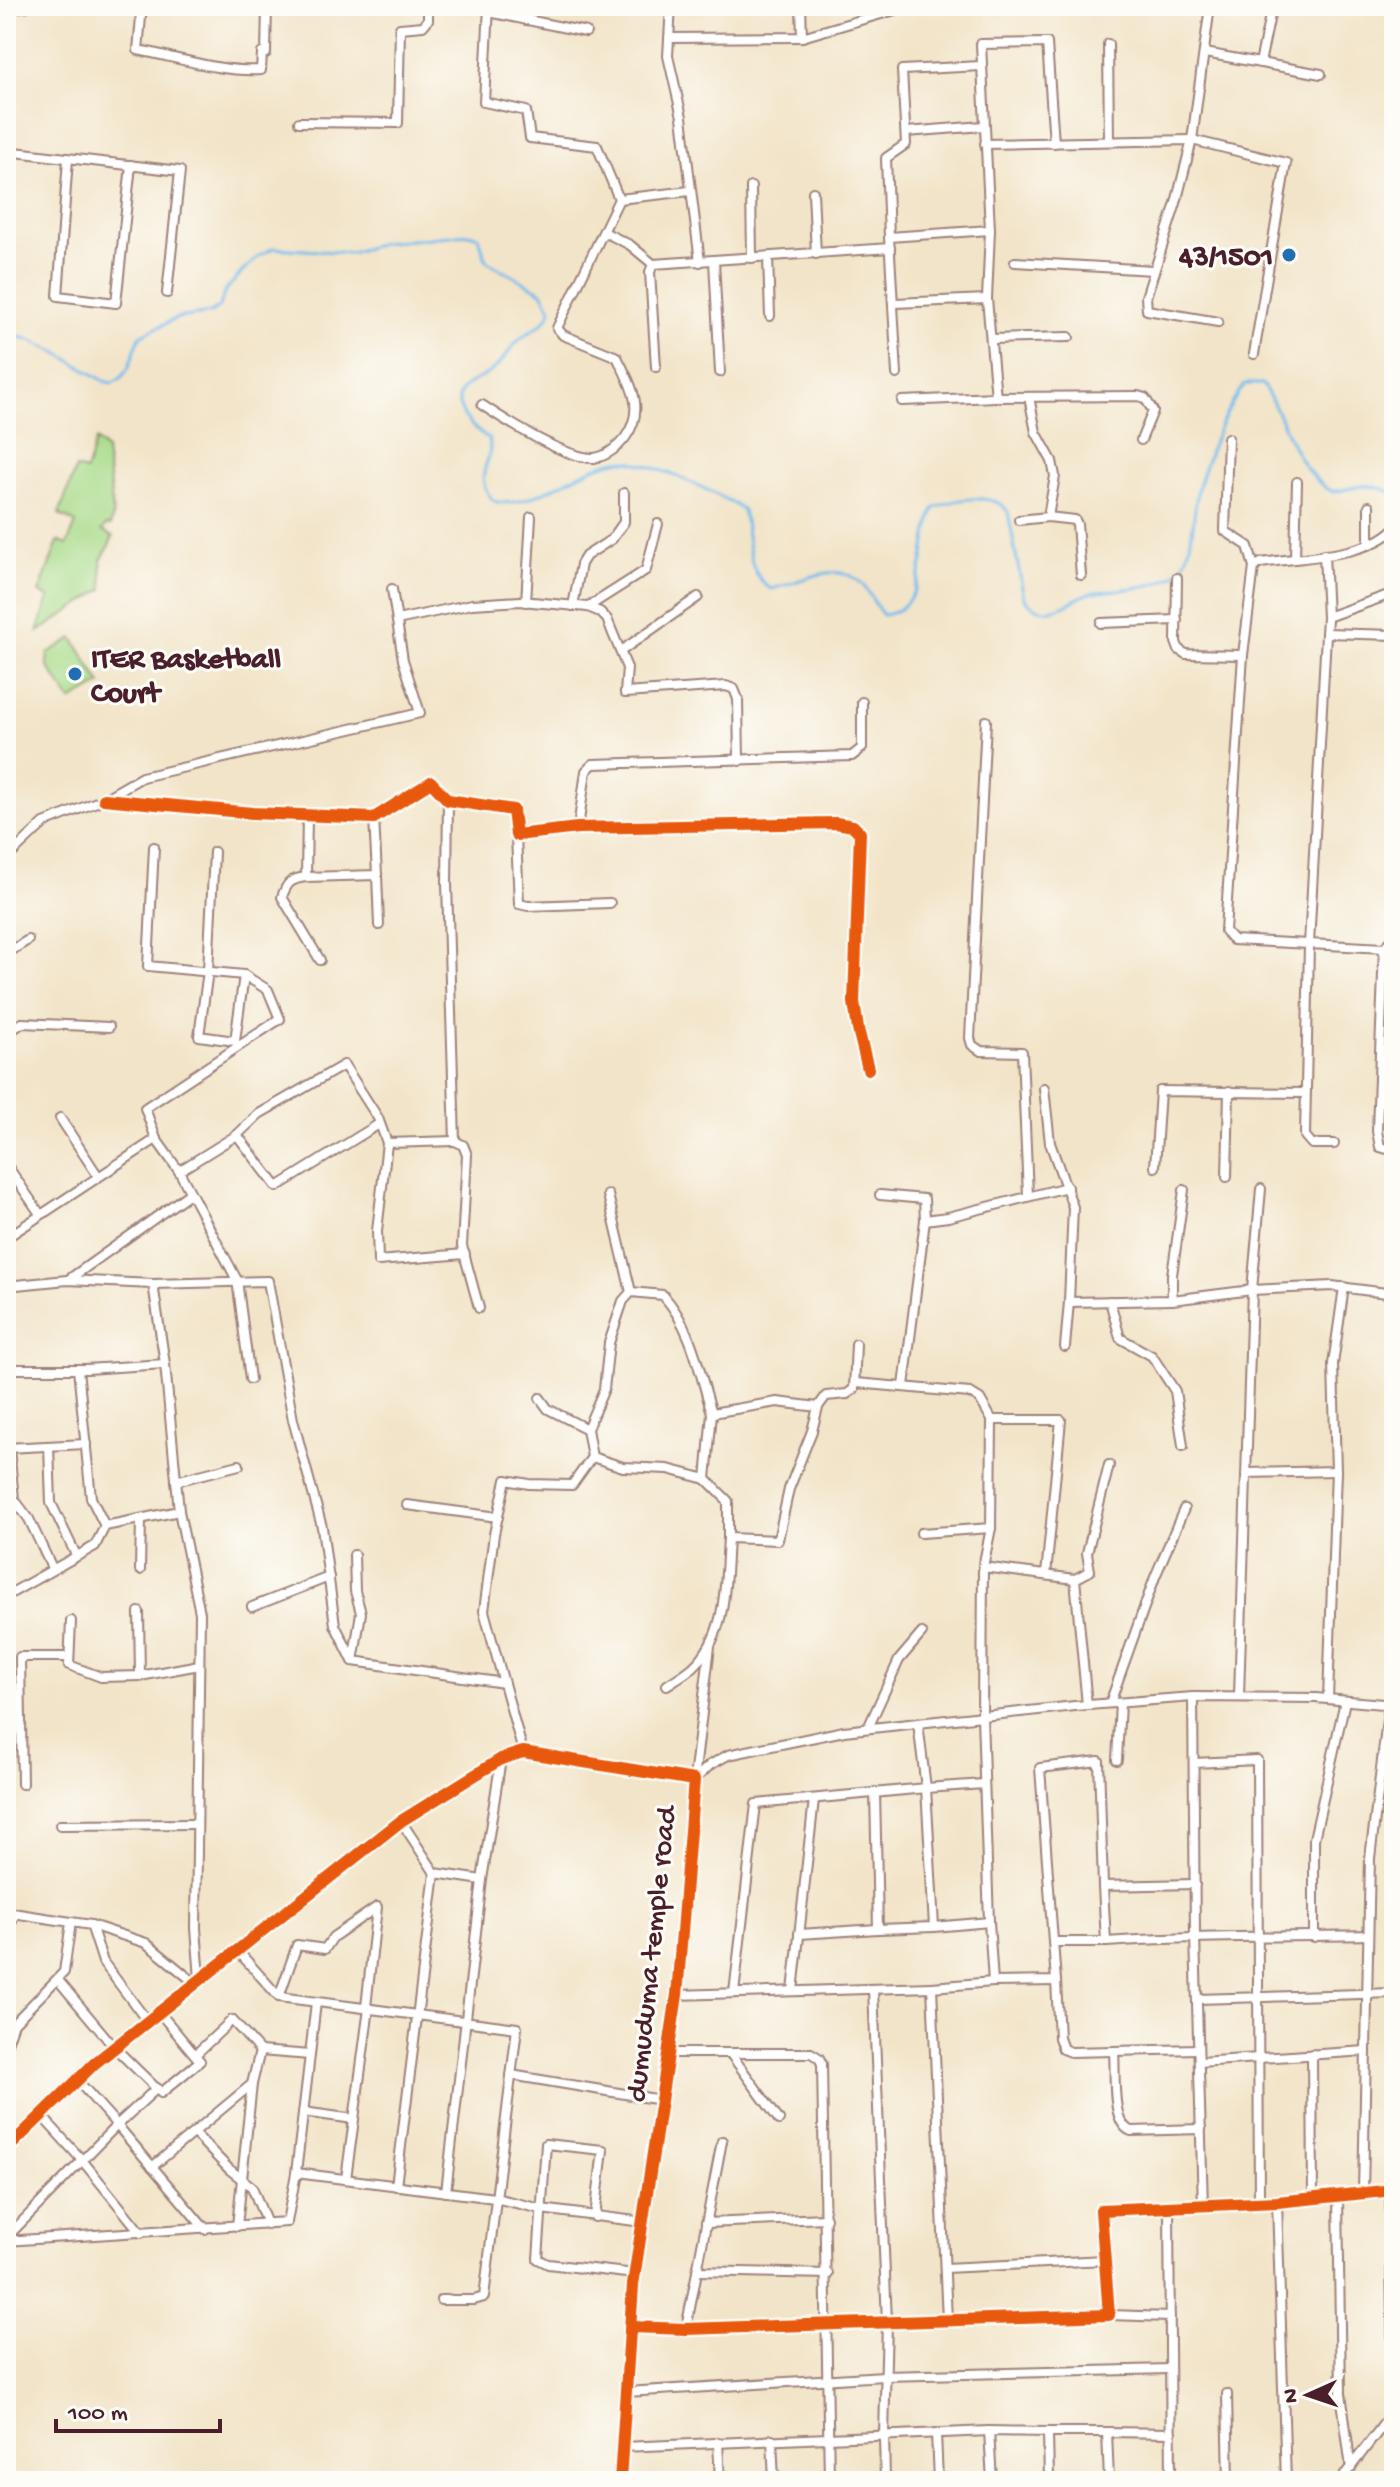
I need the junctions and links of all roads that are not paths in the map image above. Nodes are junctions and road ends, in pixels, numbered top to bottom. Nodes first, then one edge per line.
1 (27, 6) edge
2 (142, 6) edge
3 (267, 6) edge
4 (428, 6) edge
5 (525, 6) edge
6 (671, 6) edge
7 (801, 6) edge
8 (900, 6) edge
9 (1210, 6) edge
10 (1272, 6) edge
11 (8, 8) edge
12 (489, 9) edge
13 (526, 20) junction
14 (586, 32) dead end
15 (802, 37) junction
16 (669, 38) junction
17 (1108, 44) dead end
18 (1205, 53) junction
19 (1260, 63) junction
20 (981, 66) junction
21 (1321, 74) dead end
22 (6, 97) edge
23 (299, 122) dead end
24 (984, 126) junction
25 (906, 132) junction
26 (1109, 140) junction
27 (1192, 140) junction
28 (1054, 143) junction
29 (985, 144) junction
30 (6, 151) edge
31 (68, 159) junction
32 (131, 165) junction
33 (751, 187) dead end
34 (690, 191) junction
35 (813, 192) dead end
36 (619, 199) junction
37 (990, 230) junction
38 (604, 232) junction
39 (889, 237) junction
40 (890, 248) junction
41 (816, 254) junction
42 (768, 257) junction
43 (752, 258) junction
44 (714, 261) junction
45 (700, 262) junction
46 (1015, 262) dead end
47 (653, 264) junction
48 (1153, 270) junction
49 (167, 293) dead end
50 (987, 299) junction
51 (895, 303) junction
52 (770, 316) dead end
53 (1218, 322) dead end
54 (1069, 337) dead end
55 (991, 339) junction
56 (1254, 354) dead end
57 (656, 367) dead end
58 (720, 372) dead end
59 (897, 374) dead end
60 (996, 397) junction
61 (1029, 397) junction
62 (902, 401) dead end
63 (482, 405) dead end
64 (1228, 438) dead end
65 (1141, 440) dead end
66 (1297, 482) dead end
67 (624, 493) dead end
68 (1369, 506) dead end
69 (531, 517) dead end
70 (1048, 517) junction
71 (1019, 520) dead end
72 (658, 524) dead end
73 (1394, 529) edge
74 (1369, 545) junction
75 (1324, 554) junction
76 (1295, 558) junction
77 (1254, 567) junction
78 (1081, 575) dead end
79 (1177, 578) dead end
80 (392, 589) dead end
81 (1394, 593) edge
82 (698, 597) dead end
83 (526, 602) junction
84 (573, 606) junction
85 (588, 607) junction
86 (1327, 617) junction
87 (397, 620) junction
88 (1177, 620) junction
89 (1101, 623) dead end
90 (1326, 633) junction
91 (1394, 635) edge
92 (621, 651) junction
93 (1243, 655) junction
94 (862, 702) dead end
95 (986, 721) dead end
96 (739, 761) junction
97 (104, 799) junction
98 (448, 800) junction
99 (307, 816) junction
100 (374, 818) junction
101 (578, 828) junction
102 (516, 835) junction
103 (154, 847) dead end
104 (214, 852) dead end
105 (6, 859) edge
106 (377, 875) junction
107 (306, 877) junction
108 (610, 903) dead end
109 (379, 925) dead end
110 (1394, 938) edge
111 (28, 940) dead end
112 (1309, 944) junction
113 (1384, 948) junction
114 (6, 954) edge
115 (320, 960) dead end
116 (208, 971) junction
117 (244, 975) junction
118 (109, 1027) dead end
119 (6, 1034) edge
120 (868, 1069) dead end
121 (1044, 1088) dead end
122 (1229, 1091) junction
123 (1305, 1093) junction
124 (60, 1118) dead end
125 (379, 1124) junction
126 (237, 1135) junction
127 (156, 1139) junction
128 (455, 1141) junction
129 (387, 1143) junction
130 (1334, 1144) dead end
131 (1394, 1151) edge
132 (6, 1164) edge
133 (1155, 1167) dead end
134 (179, 1171) junction
135 (98, 1176) junction
136 (1227, 1177) dead end
137 (1067, 1187) junction
138 (1261, 1189) dead end
139 (1184, 1190) dead end
140 (190, 1193) junction
141 (608, 1195) dead end
142 (880, 1195) dead end
143 (1028, 1196) junction
144 (40, 1214) junction
145 (925, 1220) junction
146 (6, 1238) edge
147 (465, 1254) junction
148 (67, 1280) junction
149 (237, 1280) junction
150 (7, 1284) edge
151 (153, 1284) junction
152 (1344, 1287) junction
153 (1252, 1290) junction
154 (631, 1292) junction
155 (1394, 1294) edge
156 (1172, 1300) junction
157 (1110, 1301) junction
158 (1069, 1302) junction
159 (479, 1308) dead end
160 (856, 1344) dead end
161 (1065, 1347) dead end
162 (165, 1364) junction
163 (6, 1369) edge
164 (78, 1369) junction
165 (250, 1379) dead end
166 (856, 1383) junction
167 (904, 1386) junction
168 (540, 1398) dead end
169 (818, 1407) junction
170 (712, 1413) junction
171 (6, 1419) edge
172 (992, 1420) junction
173 (587, 1429) junction
174 (86, 1444) junction
175 (49, 1446) junction
176 (1183, 1446) dead end
177 (7, 1448) edge
178 (592, 1457) junction
179 (239, 1465) dead end
180 (1109, 1465) dead end
181 (1336, 1471) junction
182 (1247, 1473) junction
183 (706, 1479) junction
184 (176, 1481) junction
185 (407, 1505) dead end
186 (20, 1508) junction
187 (6, 1509) edge
188 (1184, 1509) dead end
189 (179, 1511) junction
190 (498, 1517) junction
191 (141, 1519) junction
192 (105, 1526) junction
193 (991, 1528) junction
194 (921, 1533) dead end
195 (728, 1538) junction
196 (76, 1555) junction
197 (354, 1555) dead end
198 (983, 1567) junction
199 (52, 1568) junction
200 (140, 1570) dead end
201 (1046, 1575) junction
202 (329, 1577) junction
203 (1075, 1579) junction
204 (6, 1596) edge
205 (252, 1607) dead end
206 (139, 1612) dead end
207 (71, 1621) dead end
208 (922, 1633) dead end
209 (710, 1646) junction
210 (69, 1657) junction
211 (353, 1661) junction
212 (199, 1665) junction
213 (140, 1676) junction
214 (504, 1683) junction
215 (667, 1685) dead end
216 (1239, 1696) junction
217 (1193, 1697) junction
218 (1328, 1699) junction
219 (1345, 1701) junction
220 (1110, 1703) junction
221 (1120, 1703) junction
222 (1392, 1704) edge
223 (1087, 1705) junction
224 (982, 1716) junction
225 (918, 1723) junction
226 (868, 1728) junction
227 (523, 1752) junction
228 (501, 1759) junction
229 (1117, 1760) dead end
230 (1194, 1763) junction
231 (694, 1780) junction
232 (22, 1784) dead end
233 (984, 1784) junction
234 (926, 1788) junction
235 (875, 1792) junction
236 (814, 1799) junction
237 (401, 1821) junction
238 (196, 1824) junction
239 (60, 1825) dead end
240 (435, 1873) junction
241 (482, 1880) junction
242 (1195, 1884) junction
243 (1103, 1886) junction
244 (10, 1913) edge
245 (71, 1922) junction
246 (989, 1922) junction
247 (91, 1925) junction
248 (934, 1927) junction
249 (878, 1929) junction
250 (799, 1934) junction
251 (6, 1935) edge
252 (1368, 1935) junction
253 (1195, 1936) junction
254 (1314, 1937) junction
255 (1258, 1938) junction
256 (1053, 1942) junction
257 (1106, 1942) junction
258 (237, 1950) junction
259 (58, 1980) junction
260 (198, 1981) junction
261 (1056, 1981) junction
262 (993, 1982) junction
263 (932, 1987) junction
264 (873, 1989) junction
265 (793, 1991) junction
266 (734, 1993) junction
267 (1366, 1993) junction
268 (1394, 1993) edge
269 (677, 1995) junction
270 (1258, 1996) junction
271 (279, 1997) junction
272 (1197, 1999) junction
273 (316, 2002) junction
274 (367, 2007) junction
275 (159, 2012) junction
276 (417, 2013) junction
277 (466, 2020) junction
278 (147, 2021) junction
279 (6, 2046) edge
280 (114, 2047) junction
281 (1198, 2049) junction
282 (260, 2051) junction
283 (1366, 2051) junction
284 (1114, 2052) junction
285 (668, 2053) junction
286 (730, 2053) junction
287 (196, 2054) junction
288 (1312, 2054) junction
289 (310, 2055) junction
290 (1259, 2057) junction
291 (1199, 2062) junction
292 (511, 2075) junction
293 (77, 2080) junction
294 (252, 2084) junction
295 (157, 2088) junction
296 (661, 2100) junction
297 (303, 2112) junction
298 (41, 2115) junction
299 (354, 2119) junction
300 (779, 2120) dead end
301 (117, 2125) junction
302 (1201, 2129) junction
303 (194, 2133) junction
304 (722, 2141) dead end
305 (6, 2150) edge
306 (82, 2160) junction
307 (152, 2167) junction
308 (296, 2173) junction
309 (242, 2179) junction
310 (346, 2179) junction
311 (396, 2186) junction
312 (1392, 2190) edge
313 (446, 2192) junction
314 (1363, 2193) junction
315 (1338, 2196) junction
316 (495, 2198) junction
317 (1313, 2198) junction
318 (1277, 2202) junction
319 (1259, 2203) junction
320 (1203, 2206) junction
321 (1169, 2207) junction
322 (541, 2209) junction
323 (595, 2217) junction
324 (826, 2218) junction
325 (643, 2222) junction
326 (706, 2223) junction
327 (267, 2224) junction
328 (237, 2226) junction
329 (205, 2229) junction
330 (141, 2233) junction
331 (6, 2240) edge
332 (1105, 2260) junction
333 (945, 2268) junction
334 (697, 2271) junction
335 (635, 2274) junction
336 (828, 2274) junction
337 (441, 2300) dead end
338 (1109, 2315) junction
339 (1170, 2317) junction
340 (947, 2320) junction
341 (887, 2322) junction
342 (829, 2324) junction
343 (631, 2327) junction
344 (686, 2329) junction
345 (1170, 2369) junction
346 (884, 2376) junction
347 (828, 2381) junction
348 (626, 2392) junction
349 (1227, 2394) dead end
350 (1393, 2412) edge
351 (989, 2431) junction
352 (1048, 2432) junction
353 (1107, 2432) junction
354 (936, 2433) junction
355 (1171, 2433) junction
356 (884, 2435) junction
357 (828, 2436) junction
358 (772, 2439) junction
359 (718, 2442) junction
360 (623, 2447) junction
361 (1394, 2449) edge
362 (1351, 2468) junction
363 (620, 2481) edge
364 (720, 2481) edge
365 (774, 2481) edge
366 (829, 2481) edge
367 (885, 2481) edge
368 (938, 2481) edge
369 (992, 2481) edge
370 (1049, 2481) edge
371 (1109, 2481) edge
372 (1171, 2481) edge
373 (1229, 2481) edge
374 (1286, 2481) edge
375 (1341, 2481) edge

1 - 11 street
2 - 3 street
4 - 23 street
5 - 13 street
6 - 16 street
7 - 15 street
8 - 15 street
9 - 18 street
10 - 19 street
11 - 22 street
12 - 13 street
12 - 36 street
13 - 14 street
15 - 16 street
16 - 34 street
17 - 26 street
18 - 19 street
18 - 27 street
19 - 21 street
20 - 24 street
20 - 25 street
20 - 28 street
24 - 25 street
24 - 29 street
25 - 39 street
26 - 27 street
26 - 28 street
27 - 48 street
27 - 56 street
28 - 29 street
29 - 37 street
30 - 31 street
31 - 32 street
31 - 32 street
32 - 49 street
33 - 43 street
34 - 36 street
34 - 45 street
35 - 41 street
36 - 38 street
37 - 39 street
37 - 50 street
38 - 47 street
38 - 63 street
39 - 40 street
40 - 41 street
40 - 51 street
41 - 42 street
42 - 43 street
42 - 52 street
43 - 44 street
44 - 45 street
44 - 58 street
45 - 47 street
46 - 48 street
47 - 57 street
48 - 53 street
50 - 51 street
50 - 55 street
51 - 59 street
54 - 55 street
55 - 60 street
60 - 61 street
60 - 62 street
61 - 65 street
61 - 70 street
64 - 77 street
66 - 76 street
67 - 84 street
68 - 74 street
69 - 83 street
70 - 71 street
70 - 78 street
72 - 85 street
73 - 74 street
74 - 75 street
75 - 76 street
75 - 86 street
76 - 77 street
77 - 93 street
79 - 88 street
80 - 87 street
81 - 86 street
82 - 92 street
83 - 84 street
83 - 87 street
84 - 85 street
85 - 92 street
86 - 90 street
87 - 97 street
88 - 89 street
88 - 93 street
90 - 91 street
90 - 112 street
92 - 96 street
93 - 112 street
94 - 96 street
95 - 143 street
96 - 101 street
97 - 99 street
97 - 105 street
98 - 100 street
98 - 102 street
98 - 128 street
99 - 100 street
99 - 107 street
100 - 106 street
101 - 102 street
101 - 120 street
102 - 108 street
103 - 116 street
104 - 116 street
106 - 107 street
106 - 109 street
107 - 115 street
110 - 113 street
111 - 114 street
112 - 113 street
112 - 123 street
113 - 131 street
116 - 117 street
116 - 117 street
117 - 127 street
118 - 119 street
121 - 137 street
122 - 123 street
122 - 133 street
122 - 136 street
123 - 130 street
124 - 135 street
125 - 126 street
125 - 126 street
125 - 129 street
126 - 134 street
127 - 134 street
127 - 135 street
128 - 129 street
128 - 147 street
129 - 147 street
132 - 144 street
134 - 140 street
135 - 144 street
137 - 143 street
137 - 158 street
138 - 153 street
139 - 156 street
140 - 148 street
140 - 149 street
141 - 154 street
142 - 145 street
143 - 145 street
144 - 146 street
145 - 167 street
147 - 159 street
148 - 150 street
148 - 151 street
149 - 151 street
149 - 165 street
149 - 202 street
151 - 162 street
152 - 153 street
152 - 155 street
152 - 181 street
153 - 156 street
153 - 182 street
154 - 170 street
154 - 173 street
156 - 157 street
157 - 158 street
157 - 176 street
158 - 161 street
160 - 166 street
162 - 164 street
162 - 184 street
163 - 164 street
164 - 174 street
166 - 167 street
166 - 169 street
167 - 172 street
168 - 173 street
169 - 170 street
169 - 195 street
170 - 183 street
171 - 177 street
172 - 193 street
172 - 201 street
173 - 178 street
174 - 175 street
174 - 192 street
175 - 177 street
175 - 196 street
177 - 186 street
178 - 183 street
178 - 190 street
179 - 184 street
180 - 203 street
181 - 182 street
181 - 218 street
182 - 216 street
183 - 195 street
184 - 189 street
185 - 190 street
186 - 187 street
186 - 199 street
188 - 220 street
189 - 191 street
189 - 212 street
190 - 214 street
191 - 192 street
191 - 200 street
192 - 196 street
193 - 194 street
193 - 198 street
195 - 209 street
196 - 199 street
197 - 211 street
198 - 201 street
198 - 224 street
199 - 204 street
201 - 203 street
202 - 205 street
202 - 211 street
203 - 223 street
206 - 213 street
207 - 210 street
208 - 226 street
209 - 215 street
209 - 231 street
210 - 213 street
210 - 232 street
211 - 214 street
212 - 213 street
212 - 238 street
214 - 227 street
216 - 217 street
216 - 218 street
217 - 221 street
217 - 230 street
218 - 219 street
219 - 222 street
219 - 254 street
220 - 221 street
220 - 223 street
221 - 229 street
222 - 252 street
223 - 224 street
224 - 225 street
224 - 233 street
225 - 226 street
225 - 234 street
226 - 231 street
227 - 228 street, dumuduma temple road
227 - 231 street, dumuduma temple road
228 - 237 street, dumuduma temple road
228 - 241 street
230 - 242 street
230 - 255 street
231 - 269 street, dumuduma temple road
233 - 234 street
233 - 246 street
234 - 235 street
234 - 248 street
235 - 236 street
235 - 249 street
236 - 250 street
236 - 266 street
237 - 240 street
237 - 258 street, dumuduma temple road
238 - 239 street
238 - 260 street
240 - 241 street
240 - 276 street
241 - 277 street
242 - 243 street
242 - 253 street
243 - 256 street
243 - 257 street
244 - 245 street
244 - 251 street
245 - 247 street
245 - 259 street
246 - 248 street
246 - 262 street
247 - 260 street
247 - 278 street
248 - 249 street
249 - 250 street
250 - 265 street
252 - 254 street
252 - 267 street
253 - 255 street
253 - 257 street
253 - 272 street
254 - 255 street
255 - 270 street
256 - 257 street
256 - 261 street
258 - 260 street, dumuduma temple road
258 - 271 street
259 - 279 street
259 - 280 street
260 - 275 street, dumuduma temple road
261 - 262 street
261 - 284 street
262 - 263 street
263 - 264 street
263 - 333 street
264 - 265 street
264 - 341 street
265 - 266 street
266 - 269 street
267 - 268 street
267 - 270 street
267 - 283 street
269 - 285 street, dumuduma temple road
270 - 272 street
270 - 290 street
271 - 273 street
271 - 274 street
272 - 281 street
273 - 274 street
273 - 289 street
274 - 276 street
274 - 299 street
275 - 278 street, dumuduma temple road
275 - 287 street
276 - 277 street
276 - 311 street
277 - 292 street
277 - 313 street
278 - 280 street, dumuduma temple road
280 - 293 street, dumuduma temple road
280 - 295 street
281 - 284 street
281 - 291 street
282 - 287 street
282 - 289 street
282 - 294 street
283 - 288 street
283 - 314 street
284 - 302 street
285 - 286 street
285 - 296 street, dumuduma temple road
286 - 300 street
286 - 324 street
287 - 295 street
288 - 290 street
288 - 317 street
289 - 297 street
290 - 291 street
290 - 319 street
291 - 302 street
292 - 296 street
292 - 316 street
293 - 298 street, dumuduma temple road
293 - 301 street
294 - 303 street
294 - 309 street
295 - 301 street
296 - 325 street, dumuduma temple road
297 - 299 street
297 - 308 street
298 - 305 street, dumuduma temple road
298 - 306 street
299 - 310 street
301 - 306 street
301 - 307 street
302 - 320 street
303 - 307 street
303 - 309 street
304 - 326 street
306 - 330 street
306 - 331 street
307 - 329 street
308 - 310 street
308 - 327 street
309 - 327 street
309 - 328 street
310 - 311 street
311 - 313 street
312 - 314 street
312 - 350 street
313 - 316 street
314 - 315 street
315 - 317 street
315 - 362 street
316 - 322 street
316 - 337 street
317 - 318 street
318 - 319 street
318 - 374 street
319 - 320 street
320 - 321 street
321 - 332 street
321 - 339 street
322 - 323 street
322 - 323 street
322 - 335 street
323 - 325 street
324 - 326 street
324 - 336 street
325 - 335 street, dumuduma temple road
326 - 334 street
327 - 328 street
328 - 329 street
329 - 330 street
330 - 331 street
332 - 333 street
332 - 338 street
333 - 340 street
334 - 336 street
334 - 344 street
335 - 343 street, dumuduma temple road
336 - 342 street
338 - 339 street
338 - 340 street
339 - 345 street
340 - 341 street
341 - 342 street
341 - 346 street
342 - 344 street
342 - 347 street
343 - 344 street
343 - 348 street, dumuduma temple road
345 - 346 street
345 - 355 street
346 - 347 street
346 - 356 street
347 - 348 street
347 - 357 street
348 - 360 street, dumuduma temple road
349 - 373 street
350 - 361 street
350 - 362 street
351 - 352 street
351 - 354 street
351 - 369 street
352 - 353 street
352 - 370 street
353 - 355 street
353 - 371 street
354 - 356 street
354 - 368 street
355 - 372 street
356 - 357 street
356 - 367 street
357 - 358 street
357 - 366 street
358 - 359 street
358 - 365 street
359 - 360 street
359 - 364 street
360 - 363 street, dumuduma temple road
362 - 375 street

